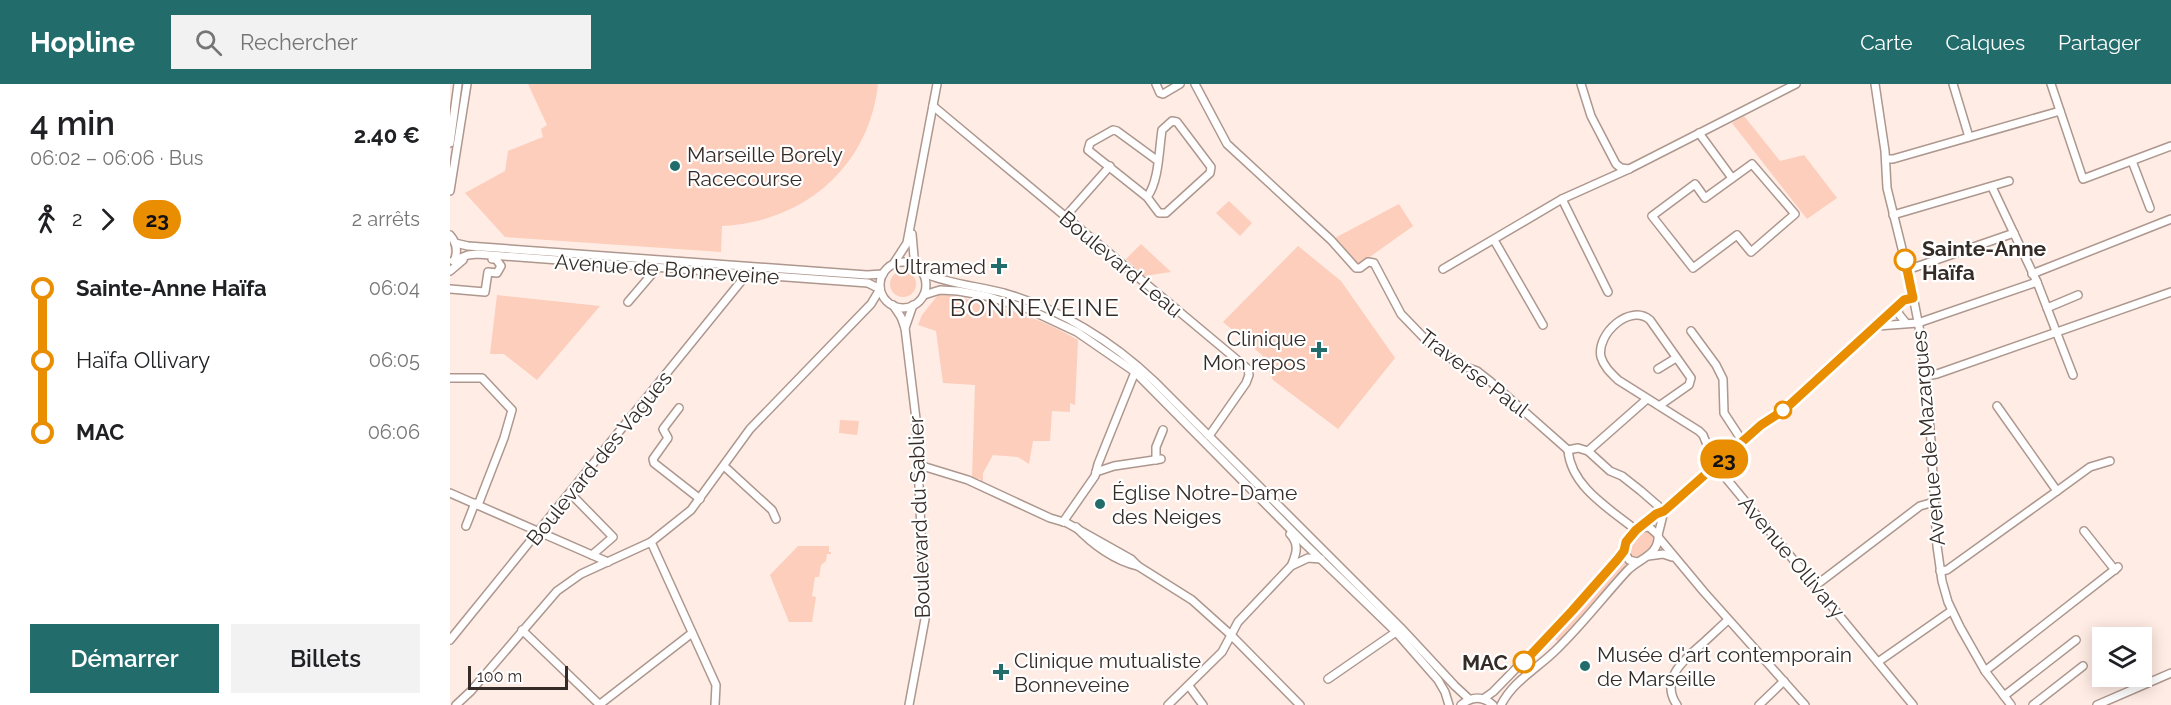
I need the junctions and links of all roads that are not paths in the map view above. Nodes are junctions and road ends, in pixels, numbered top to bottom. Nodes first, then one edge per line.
1 (458, 84) edge
2 (467, 84) edge
3 (937, 84) edge
4 (1156, 84) edge
5 (1180, 84) edge
6 (1195, 84) edge
7 (1581, 84) edge
8 (1796, 84) edge
9 (1875, 84) edge
10 (1953, 84) edge
11 (2051, 84) edge
12 (933, 106) junction
13 (2060, 111) junction
14 (1699, 133) junction
15 (1969, 137) junction
16 (450, 143) edge
17 (2171, 146) edge
18 (1886, 159) junction
19 (1158, 162) junction
20 (2132, 162) junction
21 (1110, 166) junction
22 (1629, 169) junction
23 (1732, 178) junction
24 (2009, 181) dead end
25 (1992, 187) junction
26 (450, 190) edge
27 (1147, 197) junction
28 (1562, 199) junction
29 (2150, 208) dead end
30 (1893, 216) junction
31 (1065, 217) junction
32 (2171, 219) edge
33 (911, 225) junction
34 (2014, 233) junction
35 (450, 235) edge
36 (1494, 240) junction
37 (455, 243) junction
38 (452, 263) edge
39 (894, 263) junction
40 (918, 267) junction
41 (657, 268) junction
42 (1443, 269) dead end
43 (1907, 270) junction
44 (450, 271) edge
45 (923, 273) junction
46 (747, 274) junction
47 (883, 274) junction
48 (2032, 274) junction
49 (2037, 282) junction
50 (450, 289) edge
51 (880, 289) junction
52 (1608, 292) dead end
53 (2171, 292) edge
54 (924, 295) junction
55 (2078, 295) dead end
56 (635, 298) dead end
57 (1913, 298) junction
58 (886, 300) junction
59 (871, 304) junction
60 (1899, 304) junction
61 (893, 305) junction
62 (913, 305) junction
63 (2047, 308) junction
64 (1905, 323) junction
65 (1918, 323) junction
66 (1543, 325) dead end
67 (1877, 326) junction
68 (905, 328) junction
69 (1691, 331) dead end
70 (2057, 334) junction
71 (1676, 358) junction
72 (1658, 369) dead end
73 (1135, 372) junction
74 (2073, 375) dead end
75 (1926, 376) junction
76 (450, 378) edge
77 (1647, 399) junction
78 (1659, 406) junction
79 (1997, 406) dead end
80 (679, 408) dead end
81 (1163, 430) dead end
82 (1209, 436) junction
83 (1743, 442) junction
84 (1568, 450) junction
85 (1588, 451) junction
86 (2110, 461) dead end
87 (919, 465) junction
88 (724, 466) junction
89 (1716, 466) junction
90 (1096, 472) junction
91 (2057, 491) junction
92 (450, 493) edge
93 (570, 494) junction
94 (700, 500) junction
95 (1934, 502) junction
96 (476, 504) junction
97 (1272, 510) junction
98 (1664, 511) junction
99 (776, 519) dead end
100 (1063, 522) junction
101 (466, 526) dead end
102 (1637, 529) junction
103 (539, 531) junction
104 (2084, 531) dead end
105 (1658, 537) junction
106 (651, 542) junction
107 (1624, 551) junction
108 (592, 555) junction
109 (1648, 556) junction
110 (1672, 556) junction
111 (1321, 559) junction
112 (608, 562) junction
113 (1637, 562) junction
114 (1291, 566) junction
115 (1940, 571) junction
116 (1815, 586) junction
117 (1951, 611) junction
118 (1728, 620) junction
119 (522, 630) junction
120 (1396, 632) junction
121 (692, 633) junction
122 (1231, 634) junction
123 (450, 640) edge
124 (2076, 640) dead end
125 (1543, 642) junction
126 (1553, 653) junction
127 (1878, 663) junction
128 (2082, 666) dead end
129 (1985, 671) junction
130 (2171, 673) edge
131 (1328, 679) dead end
132 (1784, 681) junction
133 (1188, 686) junction
134 (2004, 696) junction
135 (1470, 699) junction
136 (1484, 699) junction
137 (456, 705) edge
138 (599, 705) edge
139 (716, 705) edge
140 (909, 705) edge
141 (1168, 705) edge
142 (1203, 705) edge
143 (1300, 705) edge
144 (1449, 705) edge
145 (1461, 705) edge
146 (1493, 705) edge
147 (1502, 705) edge
148 (1677, 705) edge
149 (1759, 705) edge
150 (1805, 705) edge
151 (1913, 705) edge
152 (2011, 705) edge
153 (2033, 705) edge
154 (2097, 705) edge

1 - 16 street
2 - 26 street
3 - 12 street
4 - 5 street
6 - 84 street, Traverse Paul
7 - 22 street
8 - 14 street
9 - 18 street, Avenue de Mazargues
10 - 15 street
11 - 13 street
12 - 31 street, Boulevard Leau
12 - 33 street
13 - 15 street
13 - 20 street
14 - 22 street
14 - 23 street
15 - 18 street
17 - 20 street
18 - 30 street, Avenue de Mazargues
19 - 21 street
19 - 27 street
19 - 27 street
20 - 29 street
21 - 27 street
21 - 31 street
22 - 28 street
23 - 23 street
24 - 25 street
25 - 30 street
25 - 34 street
28 - 36 street
28 - 52 street
30 - 43 street, Avenue de Mazargues
31 - 82 street, Boulevard Leau
32 - 48 street
33 - 39 street
33 - 40 street
34 - 43 street
34 - 48 street
35 - 37 street
36 - 42 street
36 - 66 street
37 - 38 street
37 - 47 street, Avenue de Bonneveine
38 - 41 street, Avenue de Bonneveine
39 - 40 street
39 - 47 street
40 - 45 street
41 - 46 street, Avenue de Bonneveine
41 - 56 street
43 - 57 street, Avenue de Mazargues
44 - 50 street
45 - 54 street
45 - 82 street
46 - 51 street, Avenue de Bonneveine
46 - 93 street, Boulevard des Vagues
47 - 51 street
48 - 49 street
49 - 63 street
49 - 65 street
51 - 58 street
51 - 59 street
53 - 70 street
54 - 62 street
54 - 73 street
55 - 63 street
57 - 60 street
57 - 65 street, Avenue de Mazargues
58 - 59 street
58 - 61 street
59 - 88 street
60 - 64 street
60 - 67 street
61 - 62 street
61 - 68 street, Boulevard du Sablier
62 - 68 street, Boulevard du Sablier
63 - 70 street
64 - 65 street
64 - 67 street
65 - 75 street, Avenue de Mazargues
67 - 83 street
68 - 87 street, Boulevard du Sablier
69 - 83 street
70 - 74 street
70 - 75 street
71 - 72 street
71 - 77 street, Avenue Ollivary
71 - 78 street
73 - 90 street
73 - 97 street
75 - 95 street, Avenue de Mazargues
76 - 96 street
77 - 78 street, Avenue Ollivary
77 - 85 street
78 - 89 street, Avenue Ollivary
79 - 91 street
80 - 94 street
81 - 90 street
82 - 135 street
83 - 89 street
84 - 85 street
84 - 102 street
85 - 98 street
86 - 91 street
87 - 100 street
87 - 140 street, Boulevard du Sablier
88 - 94 street
88 - 99 street
89 - 98 street
89 - 116 street, Avenue Ollivary
90 - 100 street
91 - 115 street
92 - 96 street
93 - 103 street, Boulevard des Vagues
93 - 108 street
94 - 106 street
95 - 115 street, Avenue de Mazargues
95 - 116 street
96 - 101 street
96 - 103 street
97 - 111 street
97 - 114 street
98 - 102 street
98 - 105 street
100 - 122 street
102 - 105 street
102 - 107 street
103 - 108 street
103 - 123 street, Boulevard des Vagues
104 - 129 street
105 - 109 street
105 - 110 street
106 - 112 street
106 - 121 street
107 - 113 street
107 - 125 street
108 - 112 street
109 - 110 street
109 - 113 street
110 - 118 street
111 - 114 street
111 - 120 street
112 - 119 street
113 - 126 street
114 - 122 street
115 - 117 street, Avenue de Mazargues
116 - 127 street, Avenue Ollivary
117 - 127 street
117 - 129 street, Avenue de Mazargues
118 - 132 street
118 - 148 street
119 - 137 street
119 - 138 street
120 - 131 street
120 - 144 street
121 - 138 street
121 - 139 street
122 - 133 street
122 - 143 street
124 - 134 street
125 - 126 street
125 - 136 street
126 - 147 street
127 - 151 street, Avenue Ollivary
128 - 153 street
129 - 134 street, Avenue de Mazargues
130 - 154 street
132 - 149 street
132 - 150 street
133 - 141 street
133 - 142 street
134 - 152 street, Avenue de Mazargues
135 - 136 street
135 - 145 street
136 - 146 street

